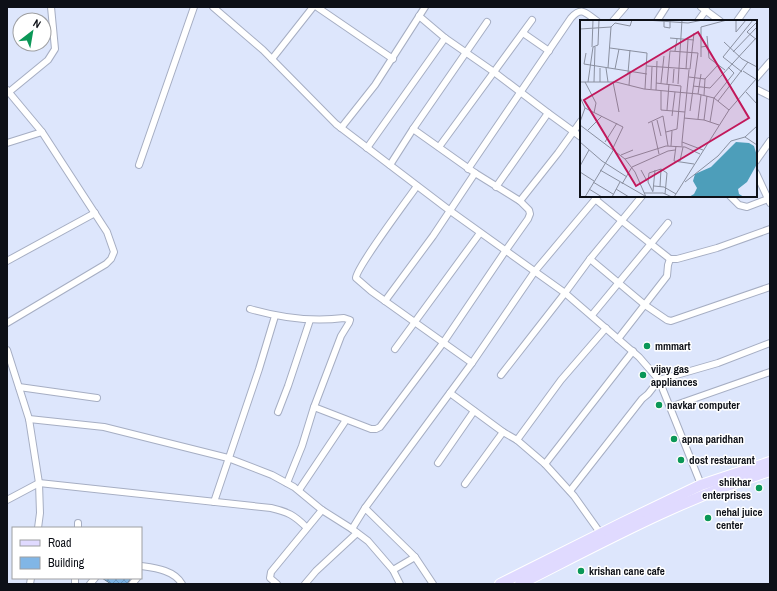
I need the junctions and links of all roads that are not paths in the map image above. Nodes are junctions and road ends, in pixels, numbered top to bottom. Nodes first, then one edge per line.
1 (51, 7) edge
2 (194, 7) edge
3 (213, 7) edge
4 (313, 7) edge
5 (317, 7) edge
6 (425, 7) edge
7 (625, 7) edge
8 (666, 7) edge
9 (747, 7) edge
10 (703, 9) edge
11 (419, 16) junction
12 (532, 20) dead end
13 (596, 20) edge
14 (614, 20) edge
15 (658, 20) edge
16 (698, 20) edge
17 (719, 20) edge
18 (738, 20) edge
19 (487, 22) dead end
20 (523, 32) junction
21 (444, 38) junction
22 (549, 51) junction
23 (465, 52) junction
24 (272, 59) junction
25 (392, 59) junction
26 (770, 62) edge
27 (494, 72) junction
28 (757, 77) edge
29 (757, 90) edge
30 (8, 91) edge
31 (520, 92) junction
32 (770, 96) edge
33 (548, 113) junction
34 (580, 122) edge
35 (341, 128) junction
36 (413, 129) junction
37 (573, 131) junction
38 (42, 132) junction
39 (580, 136) edge
40 (770, 141) edge
41 (7, 143) edge
42 (439, 147) junction
43 (367, 148) junction
44 (757, 160) edge
45 (139, 165) dead end
46 (390, 165) junction
47 (468, 169) junction
48 (475, 173) junction
49 (757, 175) edge
50 (417, 186) junction
51 (496, 186) junction
52 (596, 197) edge
53 (641, 197) edge
54 (731, 197) edge
55 (520, 201) junction
56 (769, 201) edge
57 (449, 210) junction
58 (95, 213) junction
59 (622, 221) junction
60 (668, 223) dead end
61 (770, 229) edge
62 (480, 232) junction
63 (651, 244) junction
64 (506, 250) junction
65 (590, 258) junction
66 (670, 259) junction
67 (7, 261) edge
68 (535, 271) junction
69 (620, 283) junction
70 (770, 287) edge
71 (565, 293) junction
72 (385, 301) junction
73 (645, 305) junction
74 (250, 309) dead end
75 (592, 315) junction
76 (275, 316) junction
77 (310, 320) junction
78 (414, 322) junction
79 (7, 323) edge
80 (606, 328) junction
81 (618, 339) junction
82 (443, 343) junction
83 (770, 343) edge
84 (395, 349) dead end
85 (7, 350) edge
86 (632, 351) junction
87 (472, 363) junction
88 (770, 372) edge
89 (501, 375) dead end
90 (659, 380) junction
91 (20, 387) junction
92 (450, 392) junction
93 (97, 398) dead end
94 (314, 407) junction
95 (670, 407) junction
96 (474, 411) junction
97 (278, 412) dead end
98 (29, 419) junction
99 (346, 420) junction
100 (503, 432) junction
101 (517, 440) junction
102 (228, 458) junction
103 (770, 462) edge
104 (438, 463) dead end
105 (545, 464) junction
106 (770, 471) edge
107 (39, 483) junction
108 (287, 483) junction
109 (465, 484) dead end
110 (299, 490) junction
111 (703, 490) junction
112 (570, 491) junction
113 (7, 500) edge
114 (214, 502) junction
115 (365, 508) junction
116 (322, 510) junction
117 (38, 527) edge
118 (306, 527) junction
119 (355, 531) junction
120 (601, 534) junction
121 (415, 557) junction
122 (143, 566) edge
123 (393, 570) junction
124 (179, 582) edge
125 (277, 584) edge
126 (305, 584) edge
127 (400, 584) edge
128 (433, 584) edge
129 (500, 584) edge
130 (520, 584) edge

1 - 30 street
2 - 45 street
3 - 24 street
4 - 24 street
5 - 25 street
6 - 11 street
7 - 14 street
8 - 15 street
9 - 18 street
10 - 16 street
10 - 17 street
11 - 21 street
11 - 25 street
12 - 20 street
13 - 22 street
19 - 23 street
20 - 22 street
20 - 27 street
21 - 23 street
21 - 43 street
22 - 31 street
23 - 27 street
23 - 36 street
24 - 35 street
25 - 35 street
26 - 28 street
27 - 31 street
27 - 42 street
29 - 32 street
30 - 38 street
31 - 33 street
31 - 47 street
33 - 37 street
33 - 51 street
34 - 37 street
35 - 43 street
36 - 42 street
36 - 46 street
37 - 39 street
37 - 55 street
38 - 41 street
38 - 58 street
40 - 44 street
42 - 47 street
43 - 46 street
46 - 50 street
47 - 48 street
48 - 51 street
48 - 57 street
49 - 56 street
50 - 57 street
50 - 72 street
51 - 55 street
52 - 59 street
52 - 68 street
53 - 59 street
54 - 56 street
55 - 64 street
57 - 62 street
57 - 72 street
58 - 67 street
58 - 79 street
59 - 63 street
59 - 65 street
60 - 63 street
61 - 66 street
62 - 64 street
62 - 78 street
63 - 66 street
63 - 69 street
64 - 68 street
64 - 82 street
65 - 69 street
65 - 71 street
66 - 73 street
68 - 71 street
68 - 87 street
69 - 73 street
69 - 75 street
70 - 73 street
71 - 75 street
71 - 89 street
72 - 78 street
73 - 81 street
74 - 76 street
75 - 80 street
76 - 77 street
76 - 102 street
77 - 94 street
77 - 97 street
78 - 82 street
78 - 84 street
80 - 81 street
80 - 101 street
81 - 86 street
82 - 87 street
82 - 99 street
83 - 90 street
85 - 91 street
86 - 90 street
86 - 105 street
87 - 92 street
88 - 95 street
90 - 95 street
90 - 112 street
91 - 93 street
91 - 98 street
92 - 96 street
92 - 115 street
94 - 99 street
94 - 108 street
95 - 111 street
96 - 100 street
96 - 104 street
98 - 102 street
98 - 107 street
99 - 110 street
100 - 101 street
100 - 109 street
101 - 105 street
102 - 108 street
102 - 114 street
103 - 111 main road
105 - 112 street
106 - 111 main road
107 - 113 street
107 - 114 street
107 - 117 street
108 - 110 street
110 - 116 street
111 - 120 main road
111 - 130 main road
112 - 120 street
114 - 118 street
115 - 119 street
115 - 121 street
116 - 118 street
116 - 119 street
118 - 125 street
119 - 123 street
119 - 126 street
120 - 129 main road
121 - 123 street
121 - 128 street
122 - 124 street
123 - 127 street

